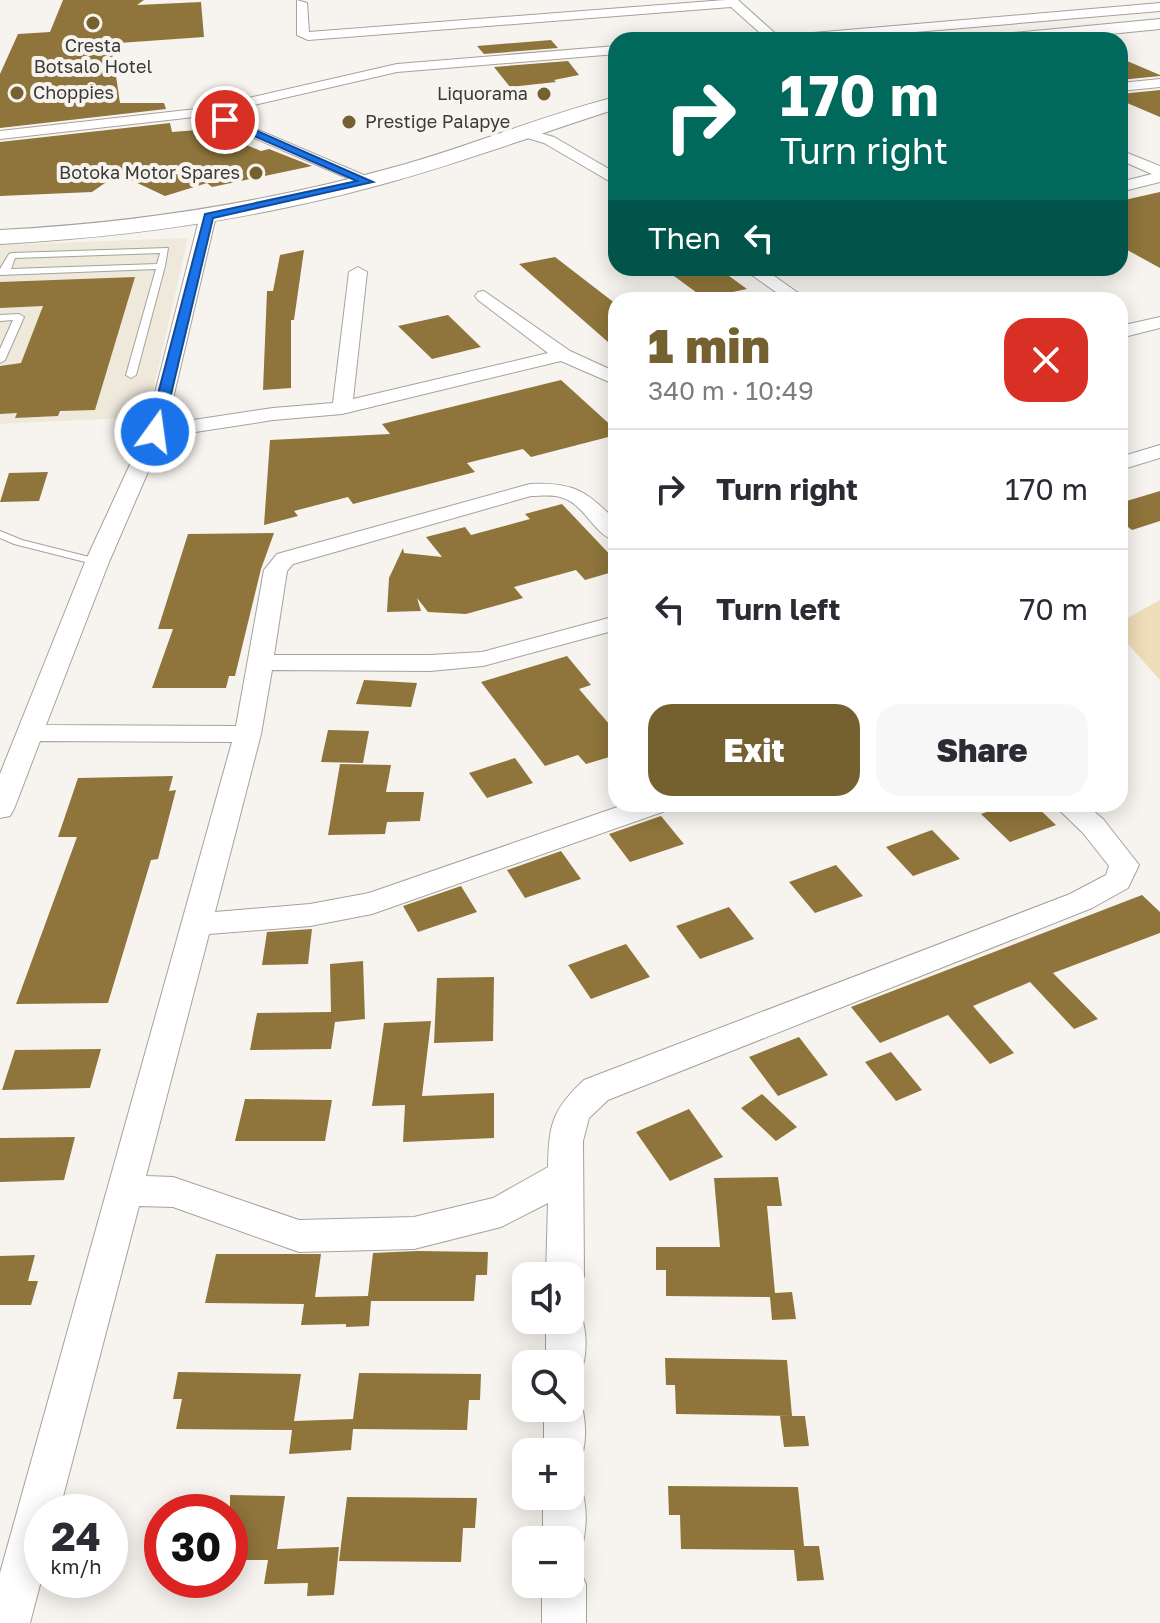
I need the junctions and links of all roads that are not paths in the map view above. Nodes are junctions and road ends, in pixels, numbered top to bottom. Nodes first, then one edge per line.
1 (732, 2) edge
2 (301, 3) dead end
3 (476, 6) dead end
4 (1024, 6) dead end
5 (1160, 7) edge
6 (1042, 17) junction
7 (488, 22) junction
8 (1156, 25) edge
9 (767, 32) edge
10 (869, 32) edge
11 (1070, 32) joint
12 (380, 42) junction
13 (608, 51) edge
14 (397, 68) junction
15 (1160, 83) edge
16 (1128, 86) edge
17 (608, 105) edge
18 (205, 112) junction
19 (522, 132) junction
20 (0, 135) edge
21 (1128, 158) edge
22 (608, 175) edge
23 (1160, 175) edge
24 (368, 182) junction
25 (1128, 185) edge
26 (208, 216) junction
27 (0, 237) edge
28 (161, 266) junction
29 (2, 272) edge
30 (358, 272) dead end
31 (764, 276) edge
32 (787, 292) edge
33 (484, 296) dead end
34 (0, 318) edge
35 (1160, 322) edge
36 (1128, 330) edge
37 (563, 355) junction
38 (0, 360) edge
39 (131, 375) dead end
40 (608, 375) edge
41 (342, 408) junction
42 (155, 432) junction
43 (1160, 451) edge
44 (1128, 459) edge
45 (608, 526) edge
46 (0, 534) edge
47 (97, 562) junction
48 (608, 625) edge
49 (263, 662) junction
50 (31, 733) junction
51 (248, 734) junction
52 (0, 809) edge
53 (632, 812) edge
54 (1076, 812) edge
55 (198, 924) junction
56 (565, 1175) junction
57 (123, 1190) junction
58 (565, 1262) edge
59 (564, 1598) edge
60 (8, 1623) edge
61 (564, 1623) edge

1 - 7 street
1 - 9 street
2 - 12 street
3 - 7 street
4 - 6 street
5 - 6 street
6 - 10 street
6 - 11 street
7 - 12 street
8 - 11 street
12 - 14 street
13 - 14 street
14 - 18 street
15 - 16 street
17 - 19 street
18 - 20 street
18 - 24 street
19 - 22 street
19 - 24 street
21 - 23 street
23 - 25 street
24 - 26 street
26 - 27 street
26 - 42 street
28 - 29 lane
28 - 29 lane
28 - 39 lane
30 - 41 street
31 - 32 street
33 - 37 street
34 - 38 lane
35 - 36 street
37 - 40 street
37 - 41 street
41 - 42 street
42 - 47 street
43 - 44 street
45 - 49 street
46 - 47 lane
47 - 50 street
48 - 49 street
49 - 51 street
50 - 51 street
50 - 52 street
51 - 55 street
53 - 55 street
54 - 56 street
55 - 57 street
56 - 57 street
56 - 58 street
57 - 60 street
59 - 61 street

